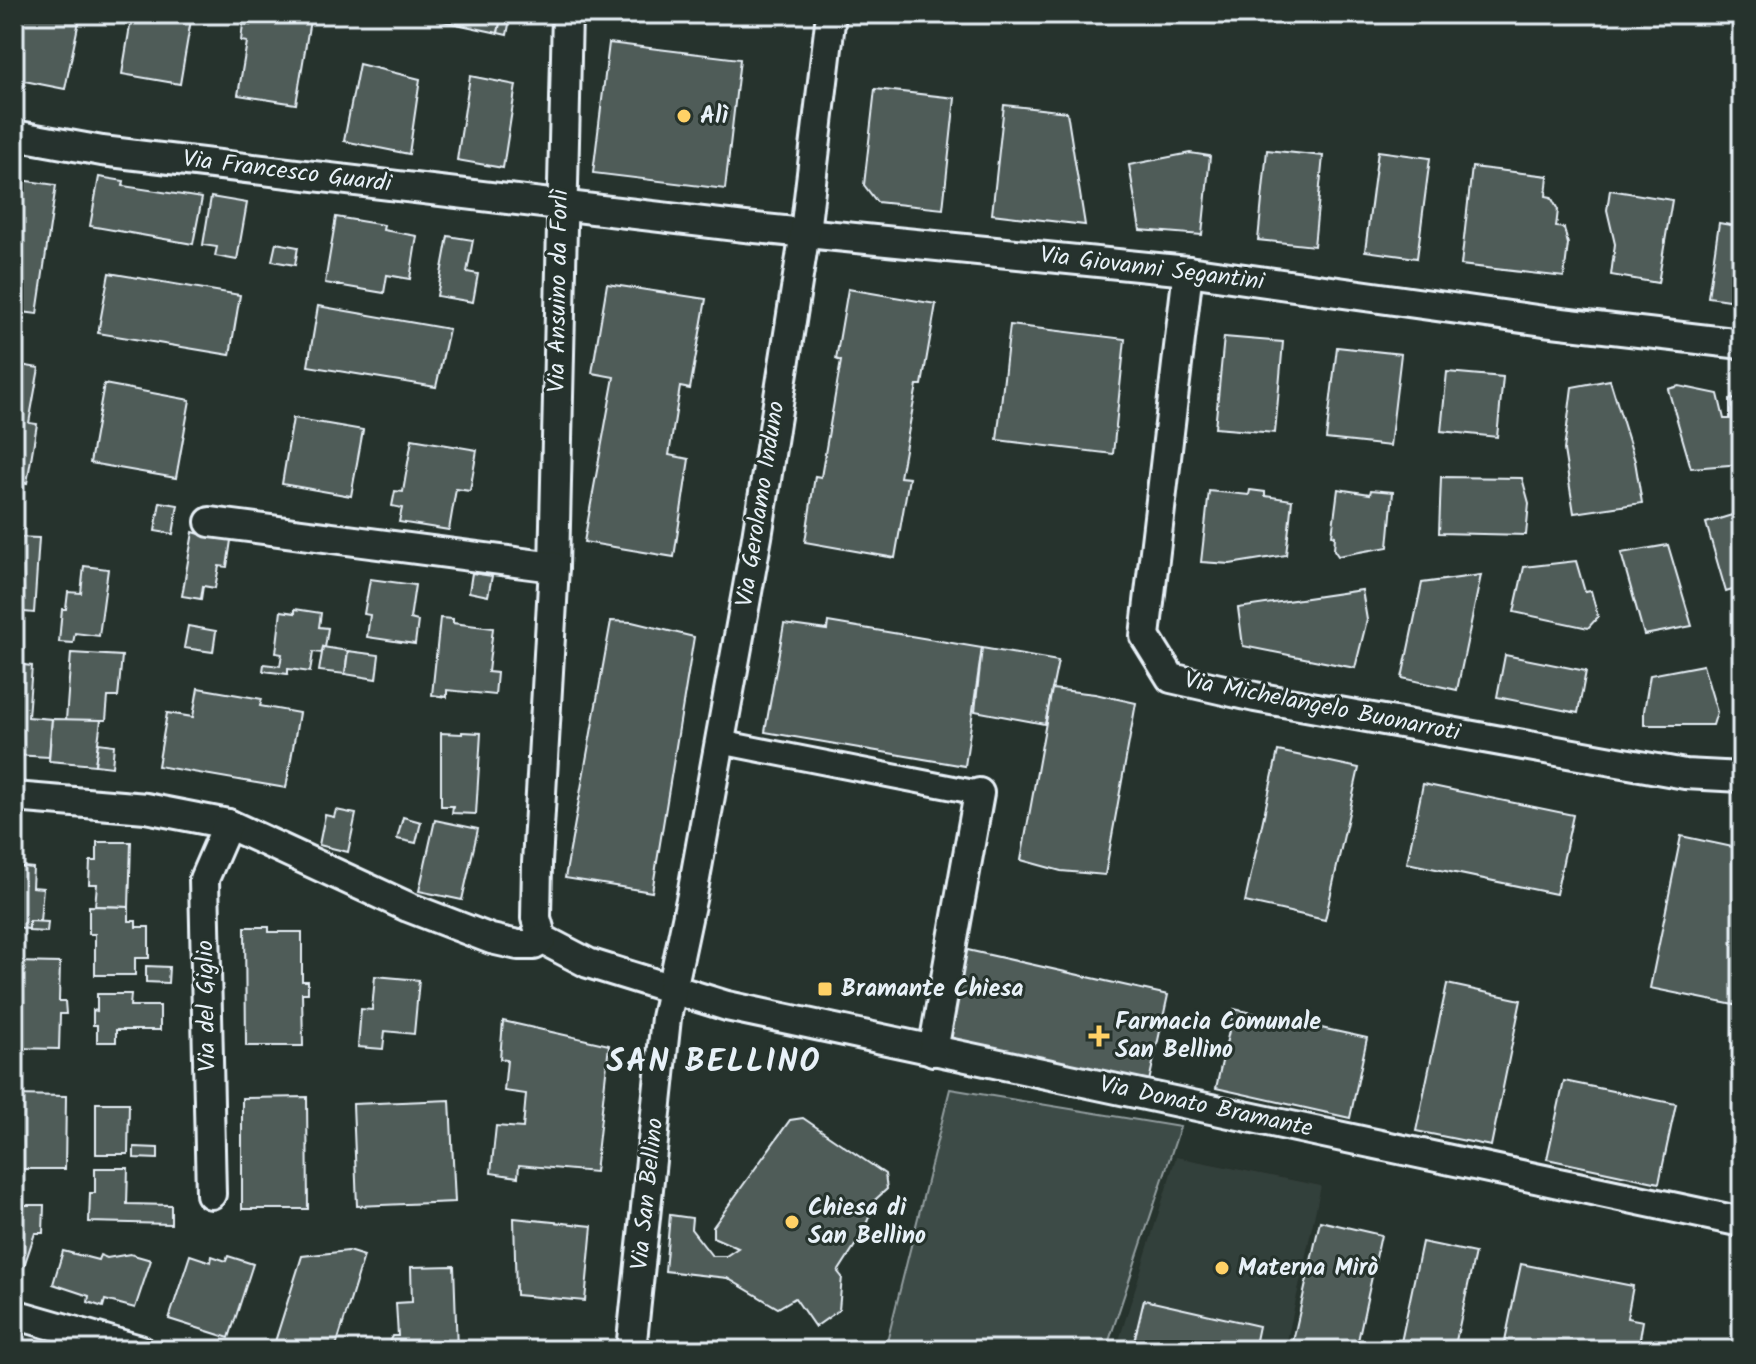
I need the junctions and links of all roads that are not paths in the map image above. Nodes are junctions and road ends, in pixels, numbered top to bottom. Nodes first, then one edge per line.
1 (567, 14) edge
2 (831, 14) edge
3 (14, 135) edge
4 (561, 204) junction
5 (805, 232) junction
6 (1188, 271) junction
7 (1742, 344) edge
8 (210, 522) dead end
9 (554, 567) junction
10 (720, 742) junction
11 (1742, 777) edge
12 (979, 793) joint
13 (14, 797) edge
14 (228, 824) junction
15 (542, 939) junction
16 (672, 990) junction
17 (933, 1051) junction
18 (211, 1194) dead end
19 (1742, 1222) edge
20 (14, 1314) edge
21 (140, 1350) edge
22 (631, 1350) edge

1 - 4 street, Via Ansuino da Forlì
2 - 5 street, Via Gerolamo Induno
3 - 4 street, Via Francesco Guardi
4 - 5 street, Via Giovanni Segantini
4 - 9 street, Via Ansuino da Forlì
5 - 6 street, Via Giovanni Segantini
5 - 10 street, Via Gerolamo Induno
6 - 7 street, Via Giovanni Segantini
6 - 11 street, Via Michelangelo Buonarroti
8 - 9 street
9 - 15 street, Via Ansuino da Forlì
10 - 12 street
10 - 16 street, Via Gerolamo Induno
12 - 17 street
13 - 14 street
14 - 15 street
14 - 18 street, Via del Giglio
15 - 16 street
16 - 17 street, Via Donato Bramante
16 - 22 street, Via San Bellino
17 - 19 street, Via Donato Bramante
20 - 21 street

